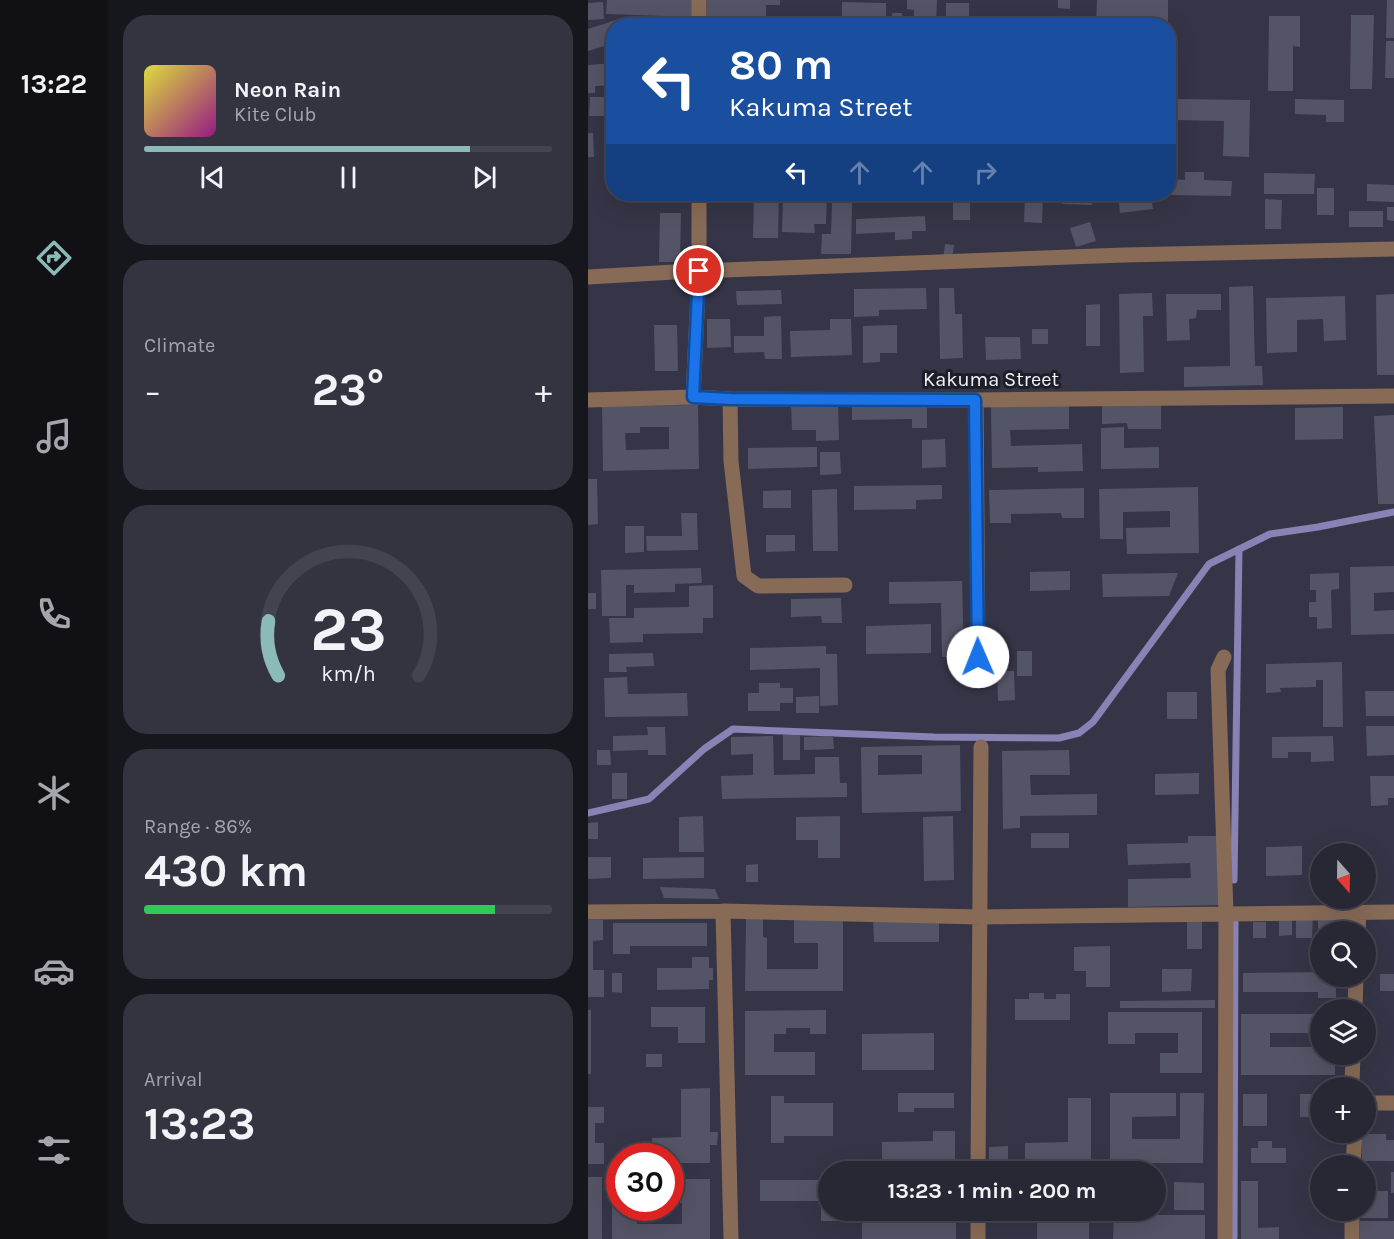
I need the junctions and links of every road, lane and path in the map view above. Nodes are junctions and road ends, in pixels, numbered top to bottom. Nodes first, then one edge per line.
1 (699, 0) edge
2 (699, 18) edge
3 (699, 201) edge
4 (1394, 249) edge
5 (699, 271) junction
6 (588, 277) edge
7 (1394, 396) edge
8 (693, 397) junction
9 (588, 399) edge
10 (730, 399) junction
11 (975, 400) junction
12 (845, 585) dead end
13 (978, 657) dead end
14 (1224, 657) dead end
15 (981, 747) dead end
16 (723, 911) junction
17 (588, 912) edge
18 (1359, 912) junction
19 (1394, 912) edge
20 (1226, 914) junction
21 (981, 917) junction
22 (1359, 921) edge
23 (1376, 1103) edge
24 (1394, 1103) edge
25 (978, 1161) edge
26 (978, 1221) edge
27 (1352, 1221) edge
28 (731, 1239) edge
29 (978, 1239) edge
30 (1225, 1239) edge
31 (1352, 1239) edge

1 - 2 street
3 - 5 street
4 - 5 street
5 - 6 street
5 - 8 street
7 - 11 street, Kakuma Street
8 - 9 street, Kakuma Street
8 - 10 street, Kakuma Street
10 - 11 street, Kakuma Street
10 - 12 street
11 - 13 street
14 - 20 street
15 - 21 street
16 - 17 street
16 - 21 street
16 - 28 street
18 - 19 street
18 - 20 street
18 - 22 street
20 - 21 street
20 - 30 street
21 - 25 street
23 - 24 street
26 - 29 street
27 - 31 street

